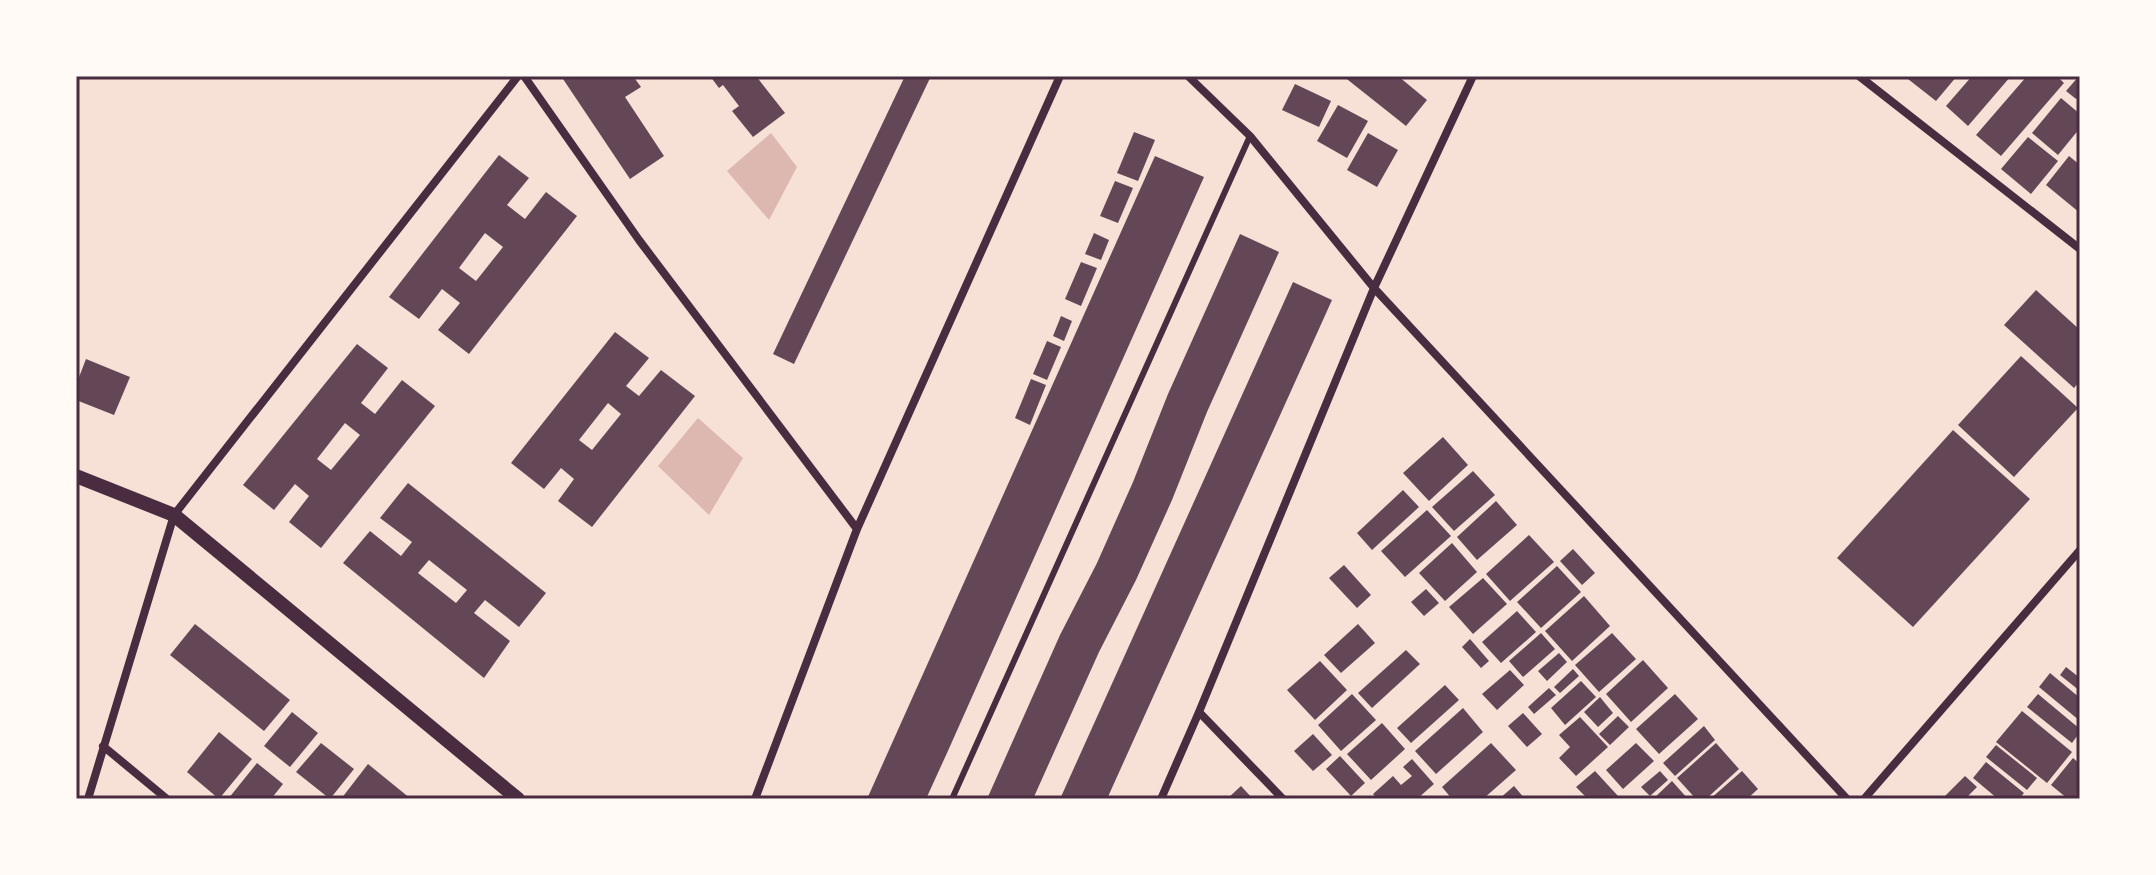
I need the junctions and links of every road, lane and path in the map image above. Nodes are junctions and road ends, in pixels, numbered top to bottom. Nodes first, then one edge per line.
1 (521, 76) edge
2 (1060, 76) edge
3 (1188, 76) edge
4 (1473, 76) edge
5 (1859, 76) edge
6 (1250, 136) junction
7 (2080, 249) edge
8 (1374, 288) junction
9 (76, 476) edge
10 (174, 515) junction
11 (857, 529) junction
12 (2080, 550) edge
13 (1199, 712) junction
14 (103, 746) junction
15 (88, 799) edge
16 (167, 799) edge
17 (518, 799) edge
18 (755, 799) edge
19 (952, 799) edge
20 (1161, 799) edge
21 (1283, 799) edge
22 (1847, 799) edge
23 (1864, 799) edge

1 - 10 street
1 - 11 street
2 - 11 street
3 - 6 street
4 - 8 street
5 - 7 street
6 - 8 street
6 - 19 lane
8 - 13 street
8 - 22 street
9 - 10 street
10 - 14 street
10 - 17 street
11 - 18 street
12 - 23 street
13 - 20 street
13 - 21 street
14 - 15 street
14 - 16 street

